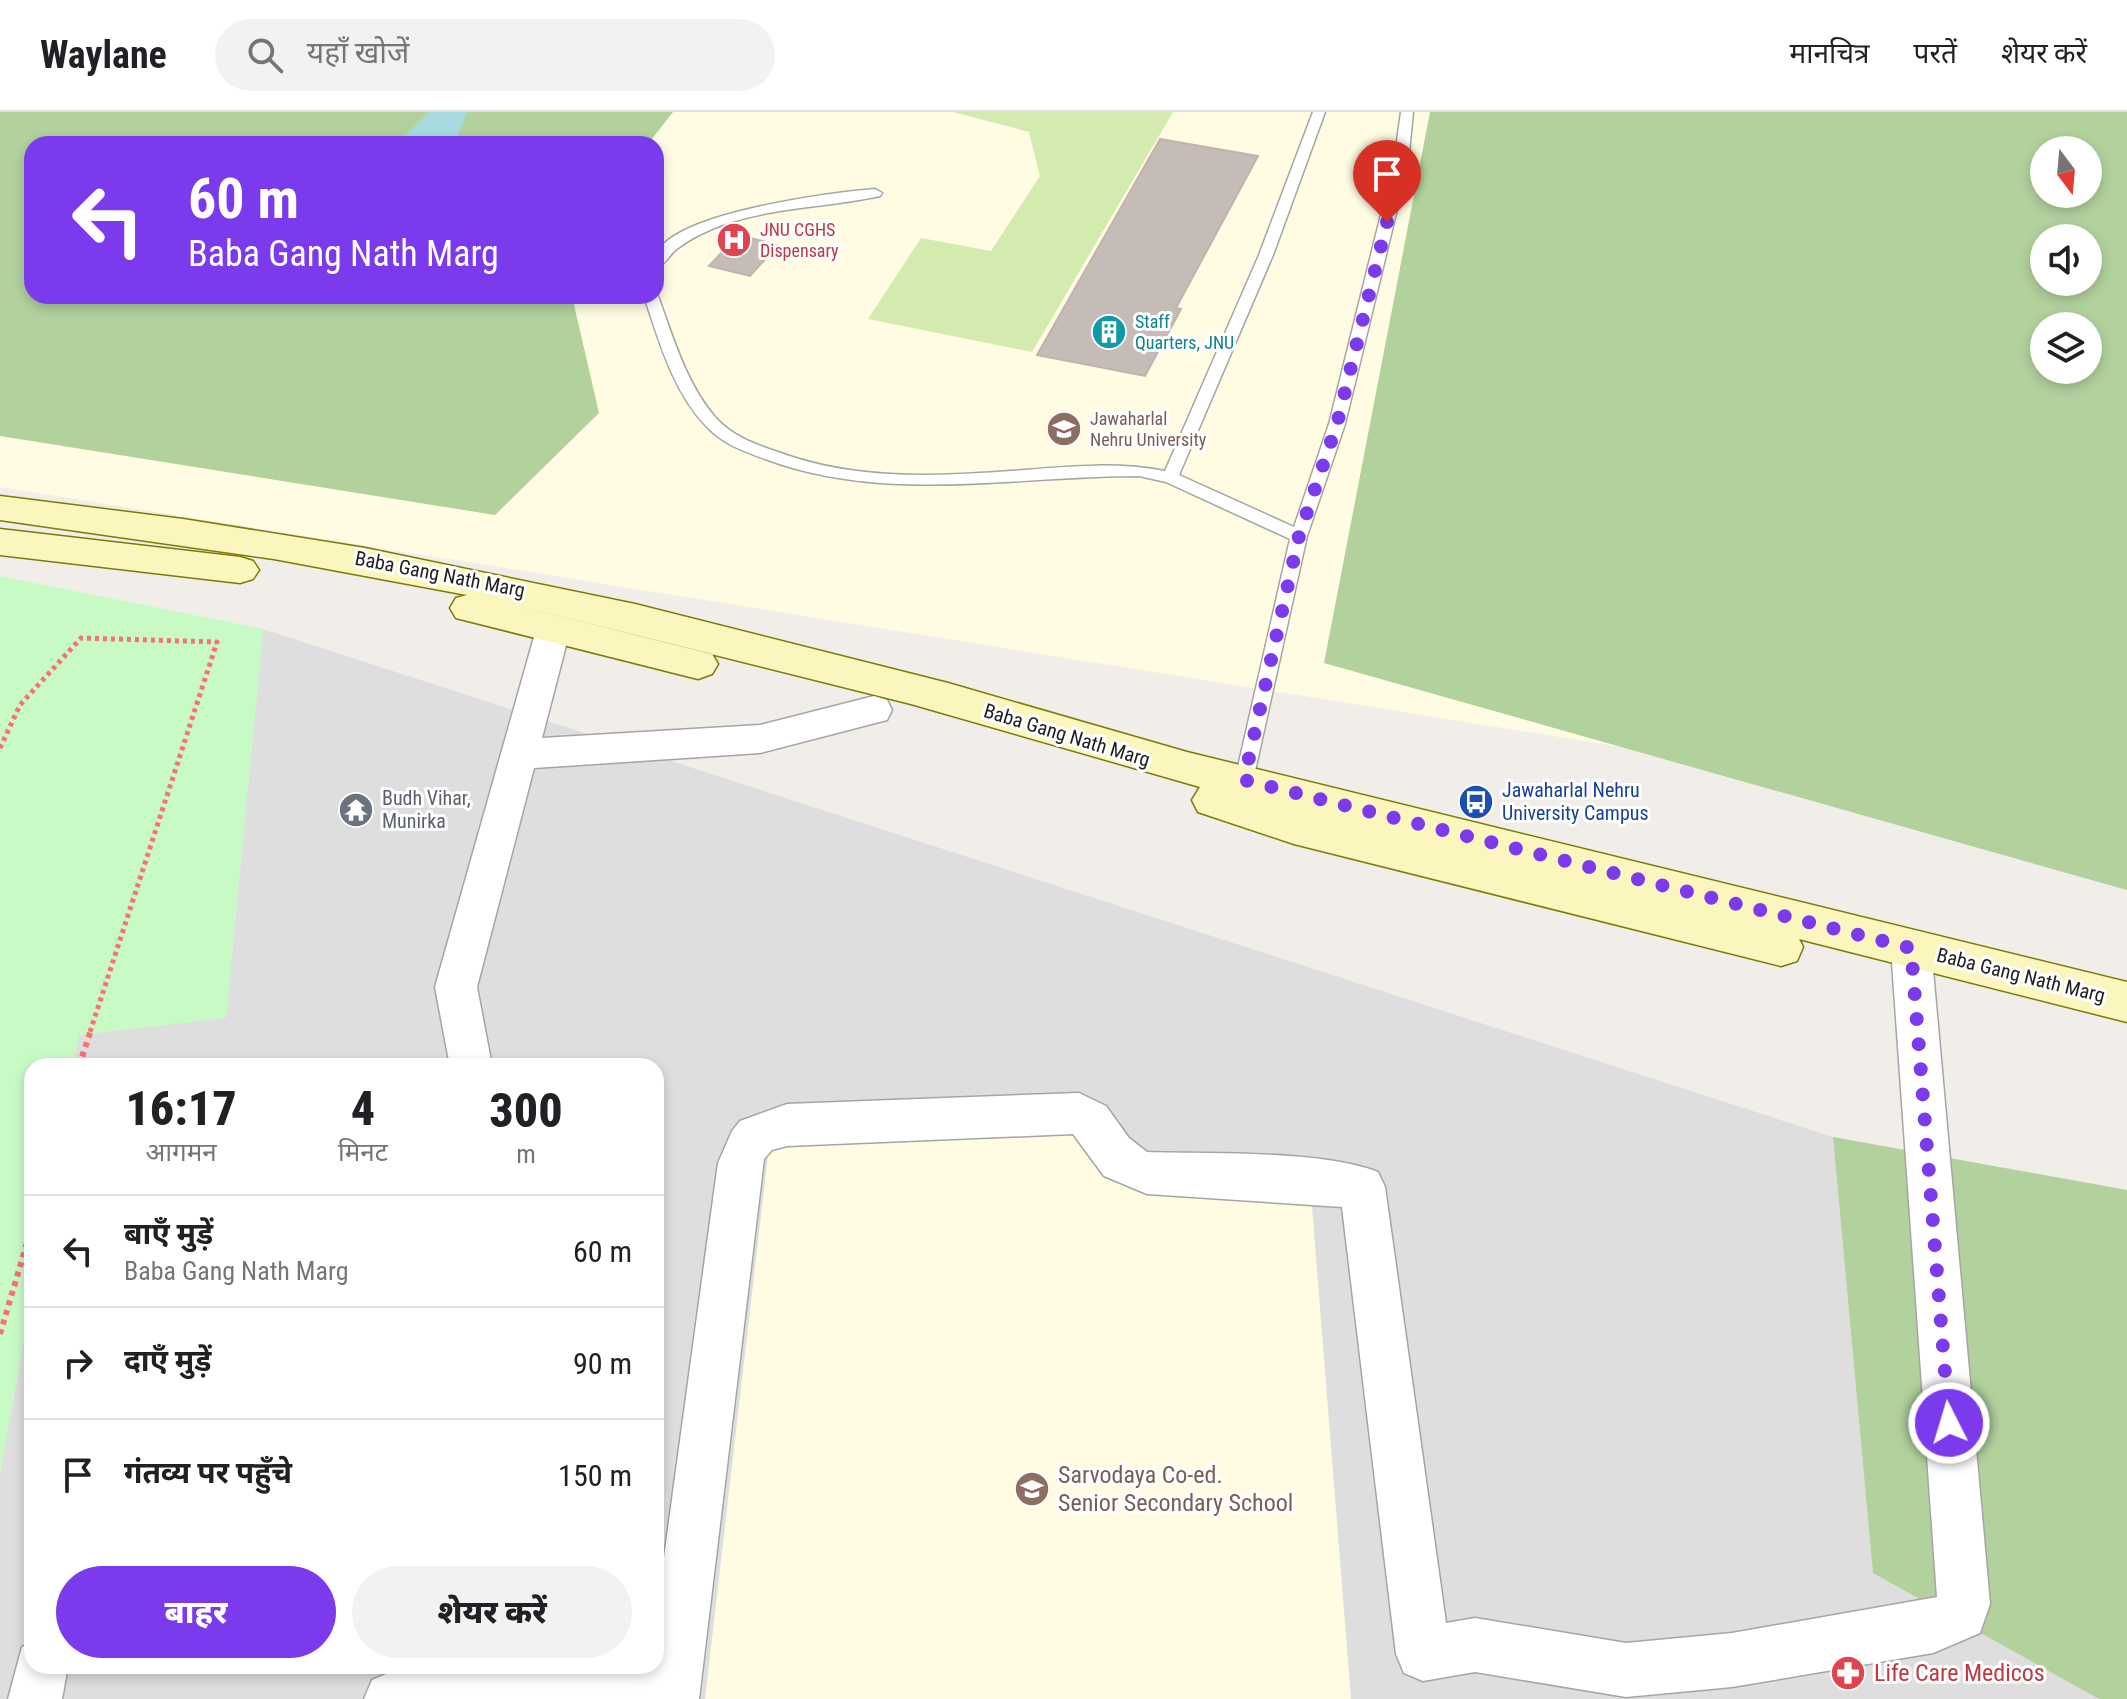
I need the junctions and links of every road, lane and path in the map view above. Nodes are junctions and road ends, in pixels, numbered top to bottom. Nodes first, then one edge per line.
1 (1319, 112) edge
2 (1407, 112) edge
3 (875, 193) dead end
4 (664, 256) edge
5 (654, 304) edge
6 (1170, 477) junction
7 (0, 508) edge
8 (1299, 536) junction
9 (0, 542) edge
10 (553, 630) junction
11 (874, 710) junction
12 (0, 748) edge
13 (518, 754) junction
14 (1240, 793) junction
15 (1912, 964) junction
16 (2127, 1002) edge
17 (2127, 1032) edge
18 (82, 1058) edge
19 (469, 1058) edge
20 (24, 1253) edge
21 (0, 1334) edge
22 (40, 1674) edge
23 (525, 1675) edge
24 (1630, 1684) edge
25 (672, 1693) edge
26 (35, 1699) edge
27 (391, 1699) edge

1 - 6 lane
2 - 8 lane
3 - 4 lane
5 - 6 lane
6 - 8 lane
7 - 14 street, Baba Gang Nath Marg
8 - 14 lane
9 - 10 street, Baba Gang Nath Marg
10 - 11 street, Baba Gang Nath Marg
10 - 13 street
11 - 13 street
11 - 14 street, Baba Gang Nath Marg
12 - 18 path
13 - 19 street
14 - 15 street, Baba Gang Nath Marg
15 - 16 street, Baba Gang Nath Marg
15 - 17 street, Baba Gang Nath Marg
15 - 24 street
20 - 21 path
22 - 26 street
23 - 25 street
23 - 27 street
24 - 25 street

